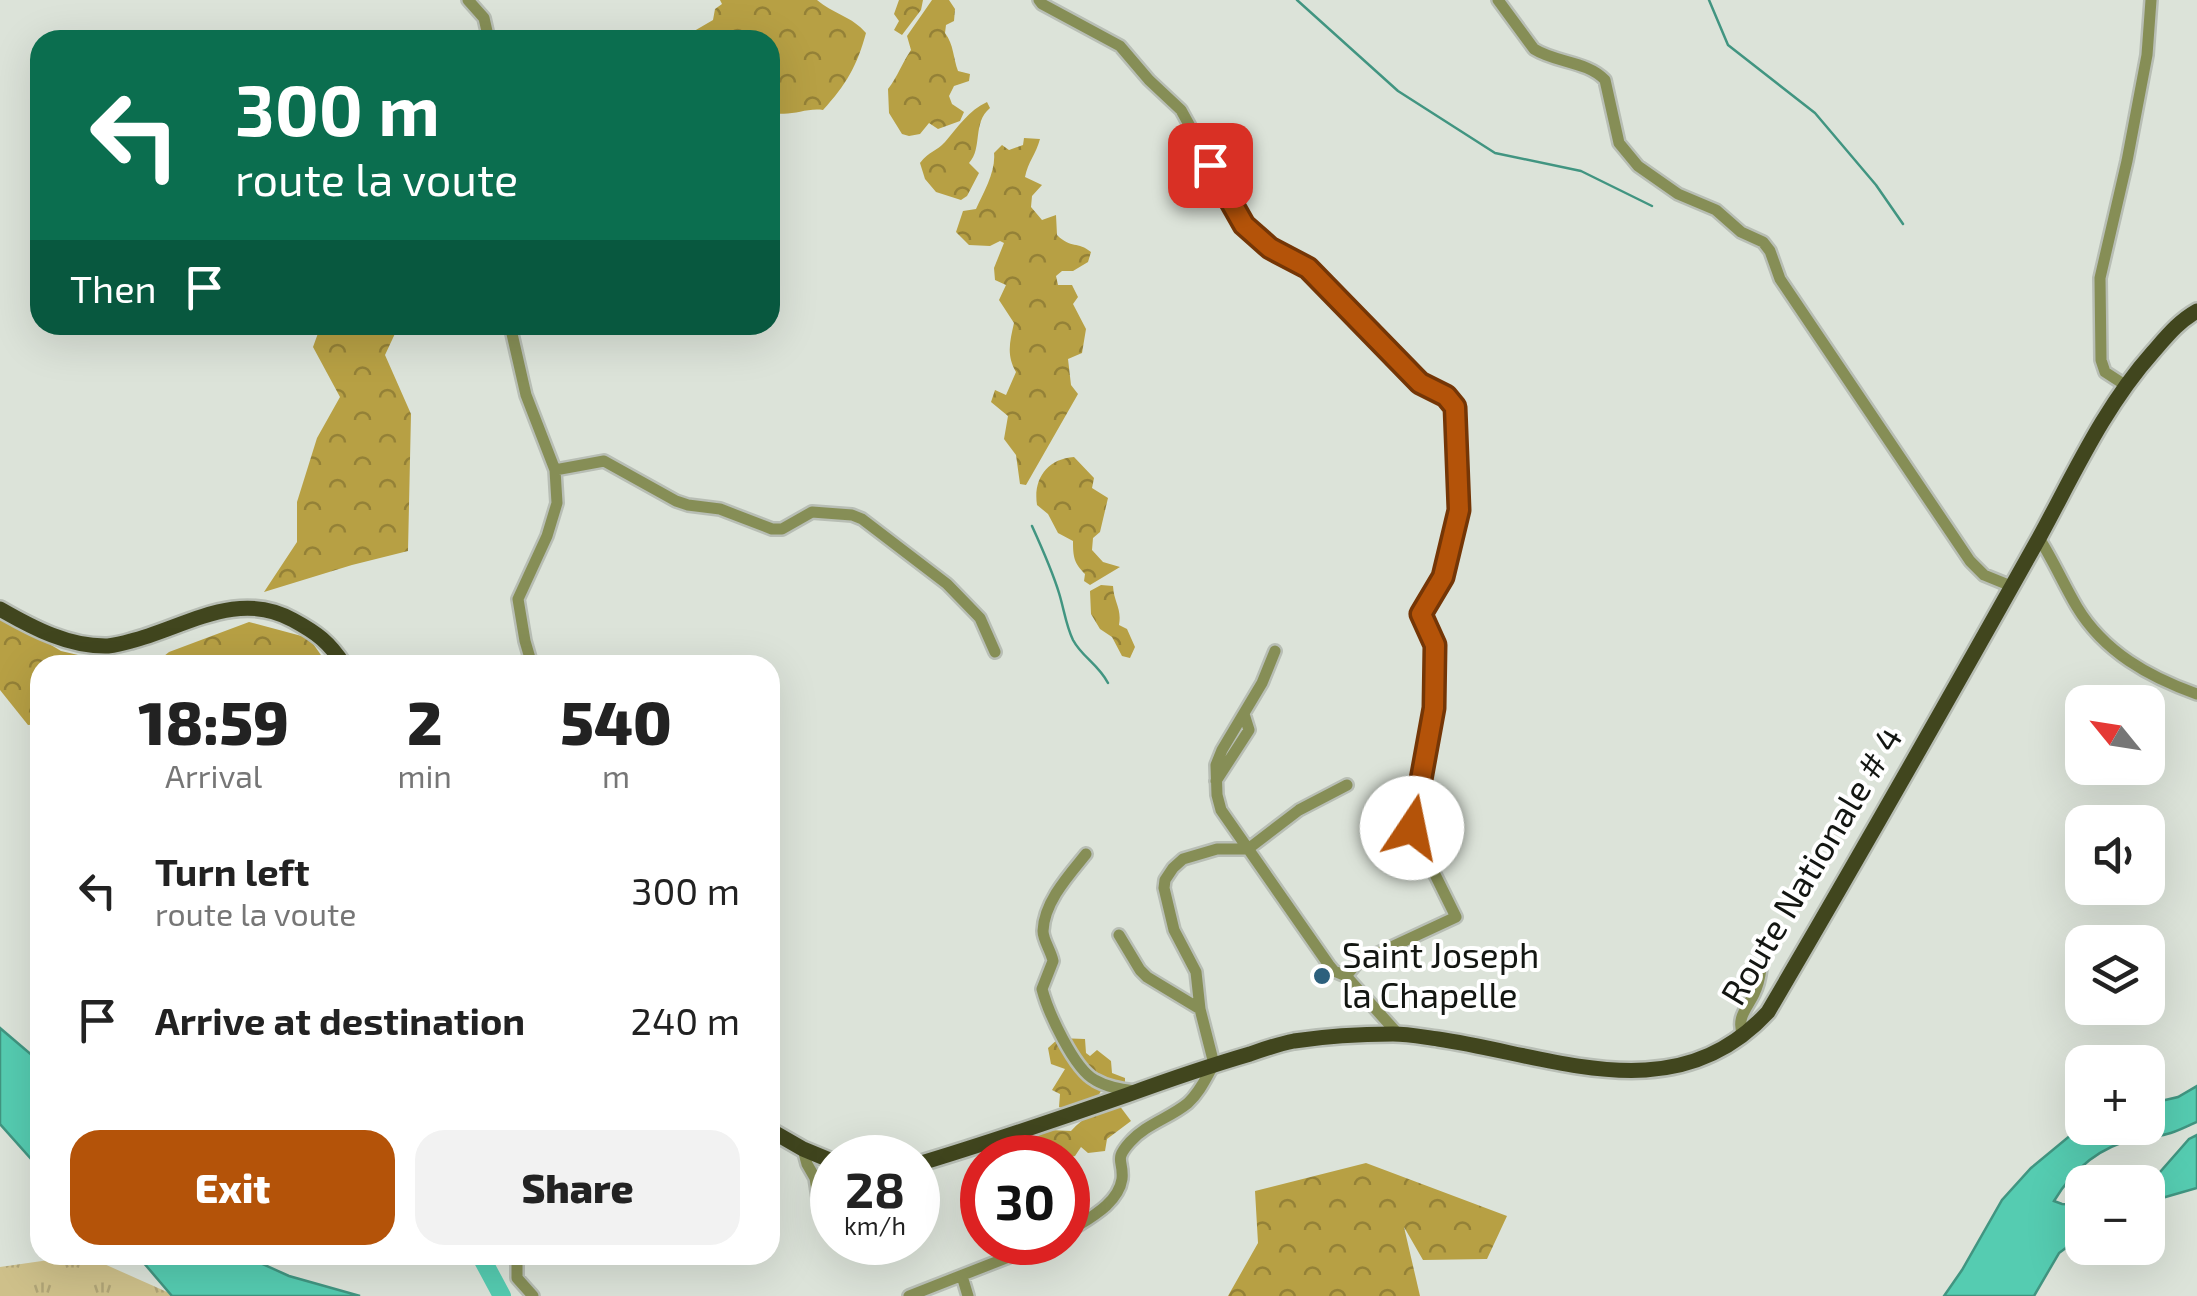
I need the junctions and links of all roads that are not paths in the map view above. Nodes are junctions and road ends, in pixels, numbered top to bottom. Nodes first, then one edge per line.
1 (468, 0) edge
2 (1039, 0) edge
3 (1498, 0) edge
4 (2151, 0) edge
5 (487, 30) edge
6 (2197, 310) edge
7 (512, 335) edge
8 (2125, 386) junction
9 (555, 470) junction
10 (2039, 538) junction
11 (2010, 586) junction
12 (0, 609) edge
13 (1275, 650) dead end
14 (995, 652) dead end
15 (337, 655) edge
16 (529, 655) edge
17 (2197, 694) edge
18 (1347, 785) dead end
19 (1248, 849) junction
20 (1086, 854) dead end
21 (1119, 935) dead end
22 (1761, 968) dead end
23 (1346, 976) junction
24 (1200, 1009) junction
25 (1398, 1034) junction
26 (1742, 1036) junction
27 (1214, 1064) junction
28 (1138, 1091) junction
29 (780, 1135) edge
30 (803, 1148) junction
31 (810, 1151) edge
32 (940, 1157) edge
33 (810, 1166) edge
34 (1090, 1219) edge
35 (517, 1265) edge
36 (990, 1265) edge
37 (962, 1276) junction
38 (533, 1296) edge
39 (909, 1296) edge
40 (968, 1296) edge

1 - 5 street
2 - 23 street
3 - 11 street
4 - 8 street
6 - 8 main road, Route Nationale # 4
7 - 9 street
8 - 10 main road, Route Nationale # 4
9 - 14 street
9 - 16 street
10 - 11 main road, Route Nationale # 4
10 - 17 street
11 - 26 main road, Route Nationale # 4
12 - 15 main road
13 - 19 street
18 - 19 street
19 - 23 street
19 - 24 street
20 - 28 street
21 - 24 street
22 - 26 street
23 - 25 street
24 - 27 street
25 - 26 main road, Route Nationale # 4
25 - 27 main road, Route Nationale # 4
27 - 28 main road, Route Nationale # 4
27 - 34 street
28 - 32 main road, Route Nationale # 4
29 - 30 main road
30 - 31 main road
30 - 33 street
35 - 38 street
36 - 37 street
37 - 39 street
37 - 40 street

